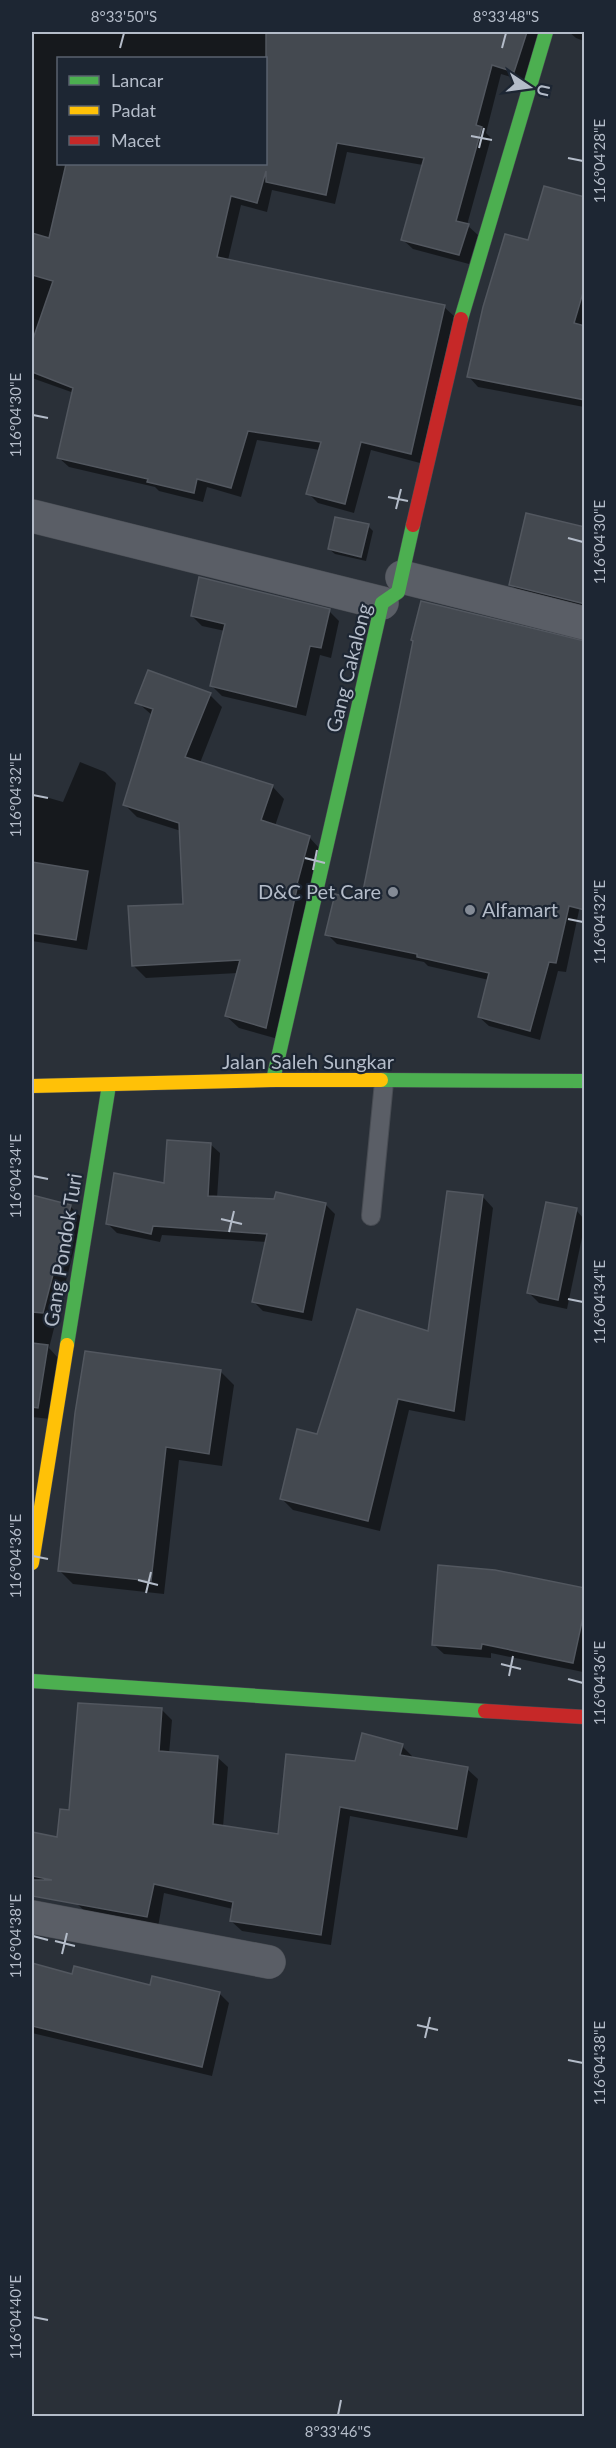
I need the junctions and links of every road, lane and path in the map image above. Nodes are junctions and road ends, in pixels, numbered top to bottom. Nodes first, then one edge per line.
1 (546, 32) edge
2 (32, 516) edge
3 (402, 577) junction
4 (382, 603) junction
5 (585, 623) edge
6 (273, 1080) junction
7 (384, 1082) junction
8 (585, 1082) edge
9 (109, 1085) junction
10 (32, 1086) edge
11 (371, 1216) dead end
12 (32, 1563) edge
13 (32, 1681) edge
14 (585, 1717) edge
15 (32, 1917) edge
16 (269, 1962) dead end

1 - 3 main road, Gang Cakalong
2 - 4 street
3 - 4 main road, Gang Cakalong
3 - 5 street
4 - 6 main road, Gang Cakalong
6 - 7 main road, Jalan Saleh Sungkar
6 - 9 main road, Jalan Saleh Sungkar
7 - 8 main road, Jalan Saleh Sungkar
7 - 11 lane
9 - 10 main road, Jalan Saleh Sungkar
9 - 12 main road, Gang Pondok Turi
13 - 14 main road
15 - 16 street

